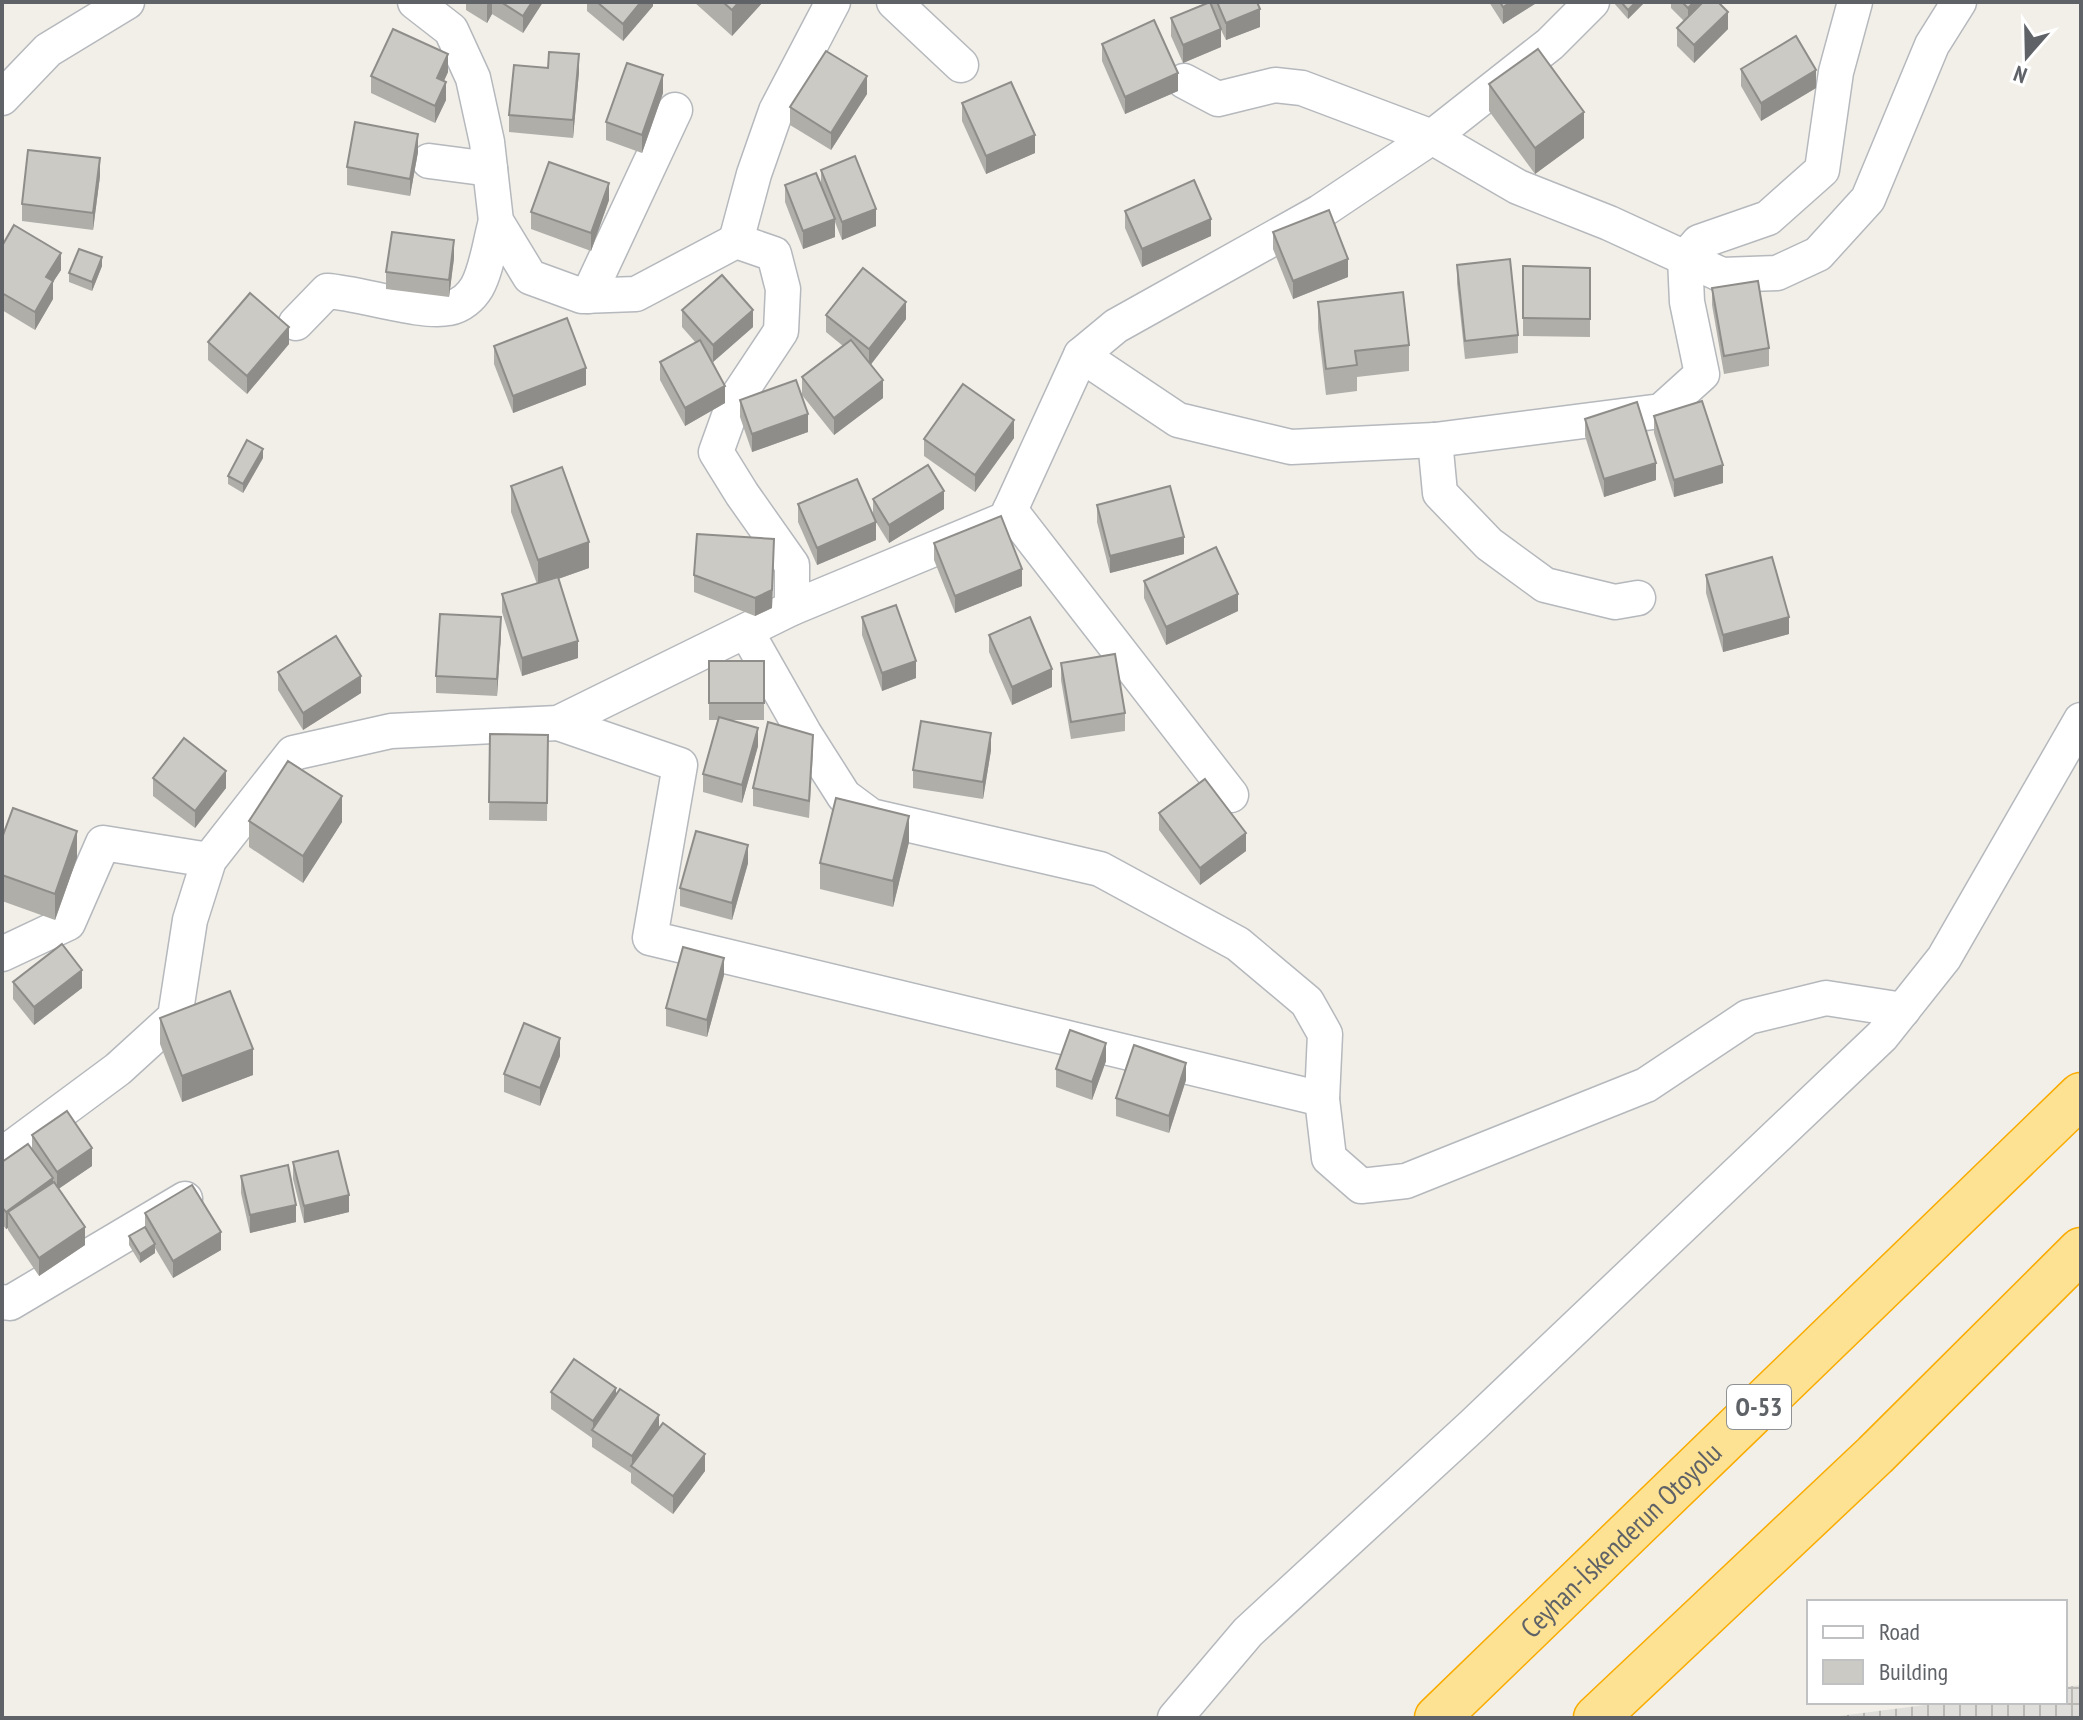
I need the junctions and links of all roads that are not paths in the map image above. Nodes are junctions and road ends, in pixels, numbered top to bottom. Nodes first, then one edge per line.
1 (127, 2) edge
2 (833, 2) edge
3 (894, 2) edge
4 (1592, 2) edge
5 (1855, 2) edge
6 (1959, 2) edge
7 (421, 4) edge
8 (961, 65) dead end
9 (1184, 81) dead end
10 (2, 98) edge
11 (675, 110) dead end
12 (1432, 137) junction
13 (429, 161) dead end
14 (490, 169) junction
15 (496, 221) junction
16 (736, 241) junction
17 (1685, 258) junction
18 (588, 296) junction
19 (296, 323) dead end
20 (1081, 355) junction
21 (1435, 440) junction
22 (1010, 510) junction
23 (1638, 598) dead end
24 (792, 608) junction
25 (746, 631) junction
26 (2081, 720) edge
27 (558, 723) junction
28 (1231, 795) dead end
29 (209, 860) junction
30 (2, 954) edge
31 (1903, 1010) junction
32 (2081, 1095) edge
33 (1322, 1099) junction
34 (2, 1155) edge
35 (189, 1197) edge
36 (2081, 1250) edge
37 (2, 1302) edge
38 (1875, 1455) junction
39 (1175, 1718) edge
40 (1437, 1718) edge
41 (1596, 1718) edge
42 (1621, 1718) edge

1 - 10 street
2 - 16 street
3 - 8 street
4 - 12 street
5 - 17 street
6 - 17 street
7 - 14 street
9 - 12 street
11 - 18 street
12 - 17 street
12 - 20 street
13 - 14 street
14 - 15 street
15 - 18 street
15 - 19 street
16 - 18 street
16 - 24 street
17 - 21 street
20 - 21 street
20 - 22 street
21 - 23 street
22 - 24 street
22 - 28 street
24 - 25 street
25 - 27 street
25 - 33 street
26 - 31 street
27 - 29 street
27 - 33 street
29 - 30 street
29 - 34 street
31 - 33 street
31 - 39 street
32 - 40 highway, Ceyhan-İskenderun Otoyolu / O-53
35 - 37 street
36 - 38 highway
38 - 41 highway
38 - 42 highway

